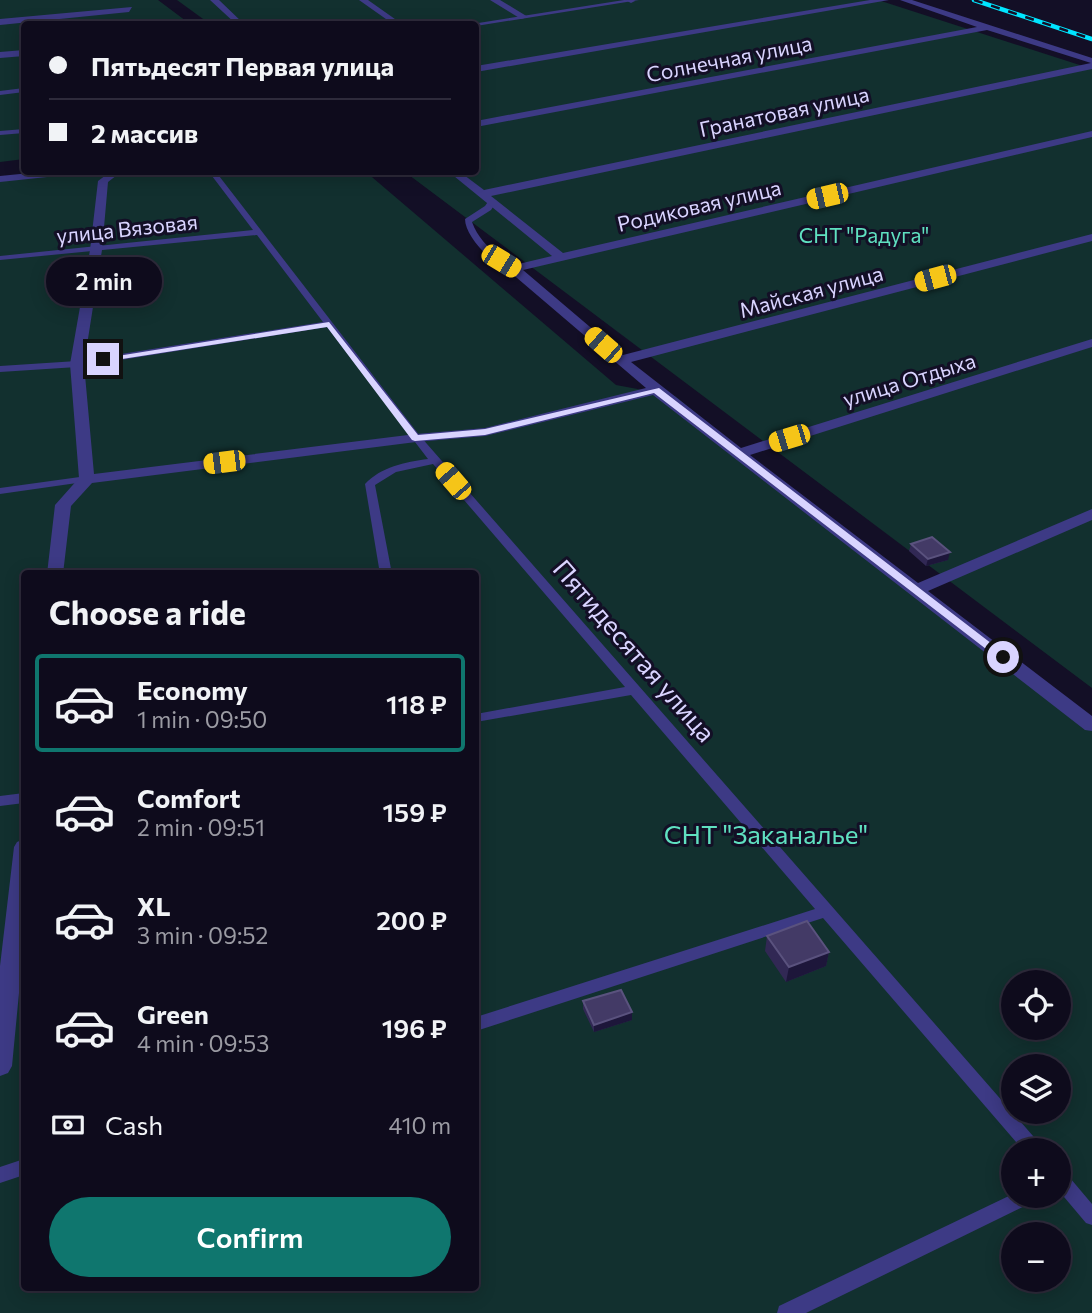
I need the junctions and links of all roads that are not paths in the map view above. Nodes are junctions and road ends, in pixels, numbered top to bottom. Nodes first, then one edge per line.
1 (214, 0) edge
2 (363, 0) edge
3 (495, 0) edge
4 (632, 0) edge
5 (885, 0) edge
6 (904, 0) edge
7 (129, 9) edge
8 (524, 17) junction
9 (237, 21) edge
10 (394, 21) edge
11 (0, 22) edge
12 (479, 23) edge
13 (989, 27) junction
14 (21, 53) edge
15 (0, 55) edge
16 (1092, 63) edge
17 (479, 68) edge
18 (21, 90) edge
19 (0, 93) edge
20 (479, 123) edge
21 (21, 131) edge
22 (0, 134) edge
23 (1092, 134) edge
24 (38, 175) edge
25 (112, 175) edge
26 (214, 175) edge
27 (458, 175) edge
28 (0, 179) edge
29 (488, 197) junction
30 (258, 232) junction
31 (1092, 237) edge
32 (96, 250) junction
33 (561, 257) junction
34 (0, 258) edge
35 (514, 269) junction
36 (329, 324) junction
37 (1092, 343) edge
38 (621, 360) junction
39 (77, 364) junction
40 (0, 369) edge
41 (656, 390) junction
42 (415, 438) junction
43 (738, 454) junction
44 (435, 461) junction
45 (87, 479) junction
46 (0, 491) edge
47 (1092, 514) edge
48 (55, 570) edge
49 (385, 570) edge
50 (915, 590) junction
51 (634, 690) junction
52 (479, 717) edge
53 (1091, 724) edge
54 (21, 798) edge
55 (0, 801) edge
56 (21, 902) edge
57 (826, 911) junction
58 (20, 921) edge
59 (479, 1023) edge
60 (0, 1066) edge
61 (1024, 1138) edge
62 (21, 1168) edge
63 (0, 1175) edge
64 (1071, 1193) edge
65 (1002, 1208) edge
66 (1092, 1217) edge
67 (786, 1313) edge

1 - 9 street
2 - 10 street
3 - 8 street
4 - 8 lane
5 - 17 street
6 - 13 street
7 - 11 street
8 - 12 lane
13 - 16 street
13 - 20 street, Солнечная улица
14 - 15 street
16 - 29 street, Гранатовая улица
18 - 19 lane
21 - 22 lane
23 - 33 street, Родиковая улица
24 - 28 street
25 - 32 street
26 - 30 lane, Пятидесятая улица
27 - 29 street
29 - 33 street
29 - 35 lane
30 - 32 lane, улица Вязовая
30 - 36 lane, Пятидесятая улица
31 - 38 street, Майская улица
32 - 34 lane, улица Вязовая
32 - 39 street
33 - 35 street, Родиковая улица
35 - 38 street
36 - 39 lane
36 - 42 lane, Пятидесятая улица
37 - 43 street, улица Отдыха
38 - 41 street
39 - 40 lane
39 - 45 street
41 - 42 street
41 - 43 street
42 - 44 lane, Пятидесятая улица
42 - 45 street
43 - 50 street
44 - 49 lane
44 - 51 lane, Пятидесятая улица
45 - 46 lane
45 - 48 street
47 - 50 street
50 - 53 street
51 - 52 lane
51 - 57 lane, Пятидесятая улица
54 - 55 lane
56 - 58 street
57 - 59 lane
57 - 61 lane, Пятидесятая улица
58 - 60 street
62 - 63 lane
64 - 66 lane
65 - 67 lane

